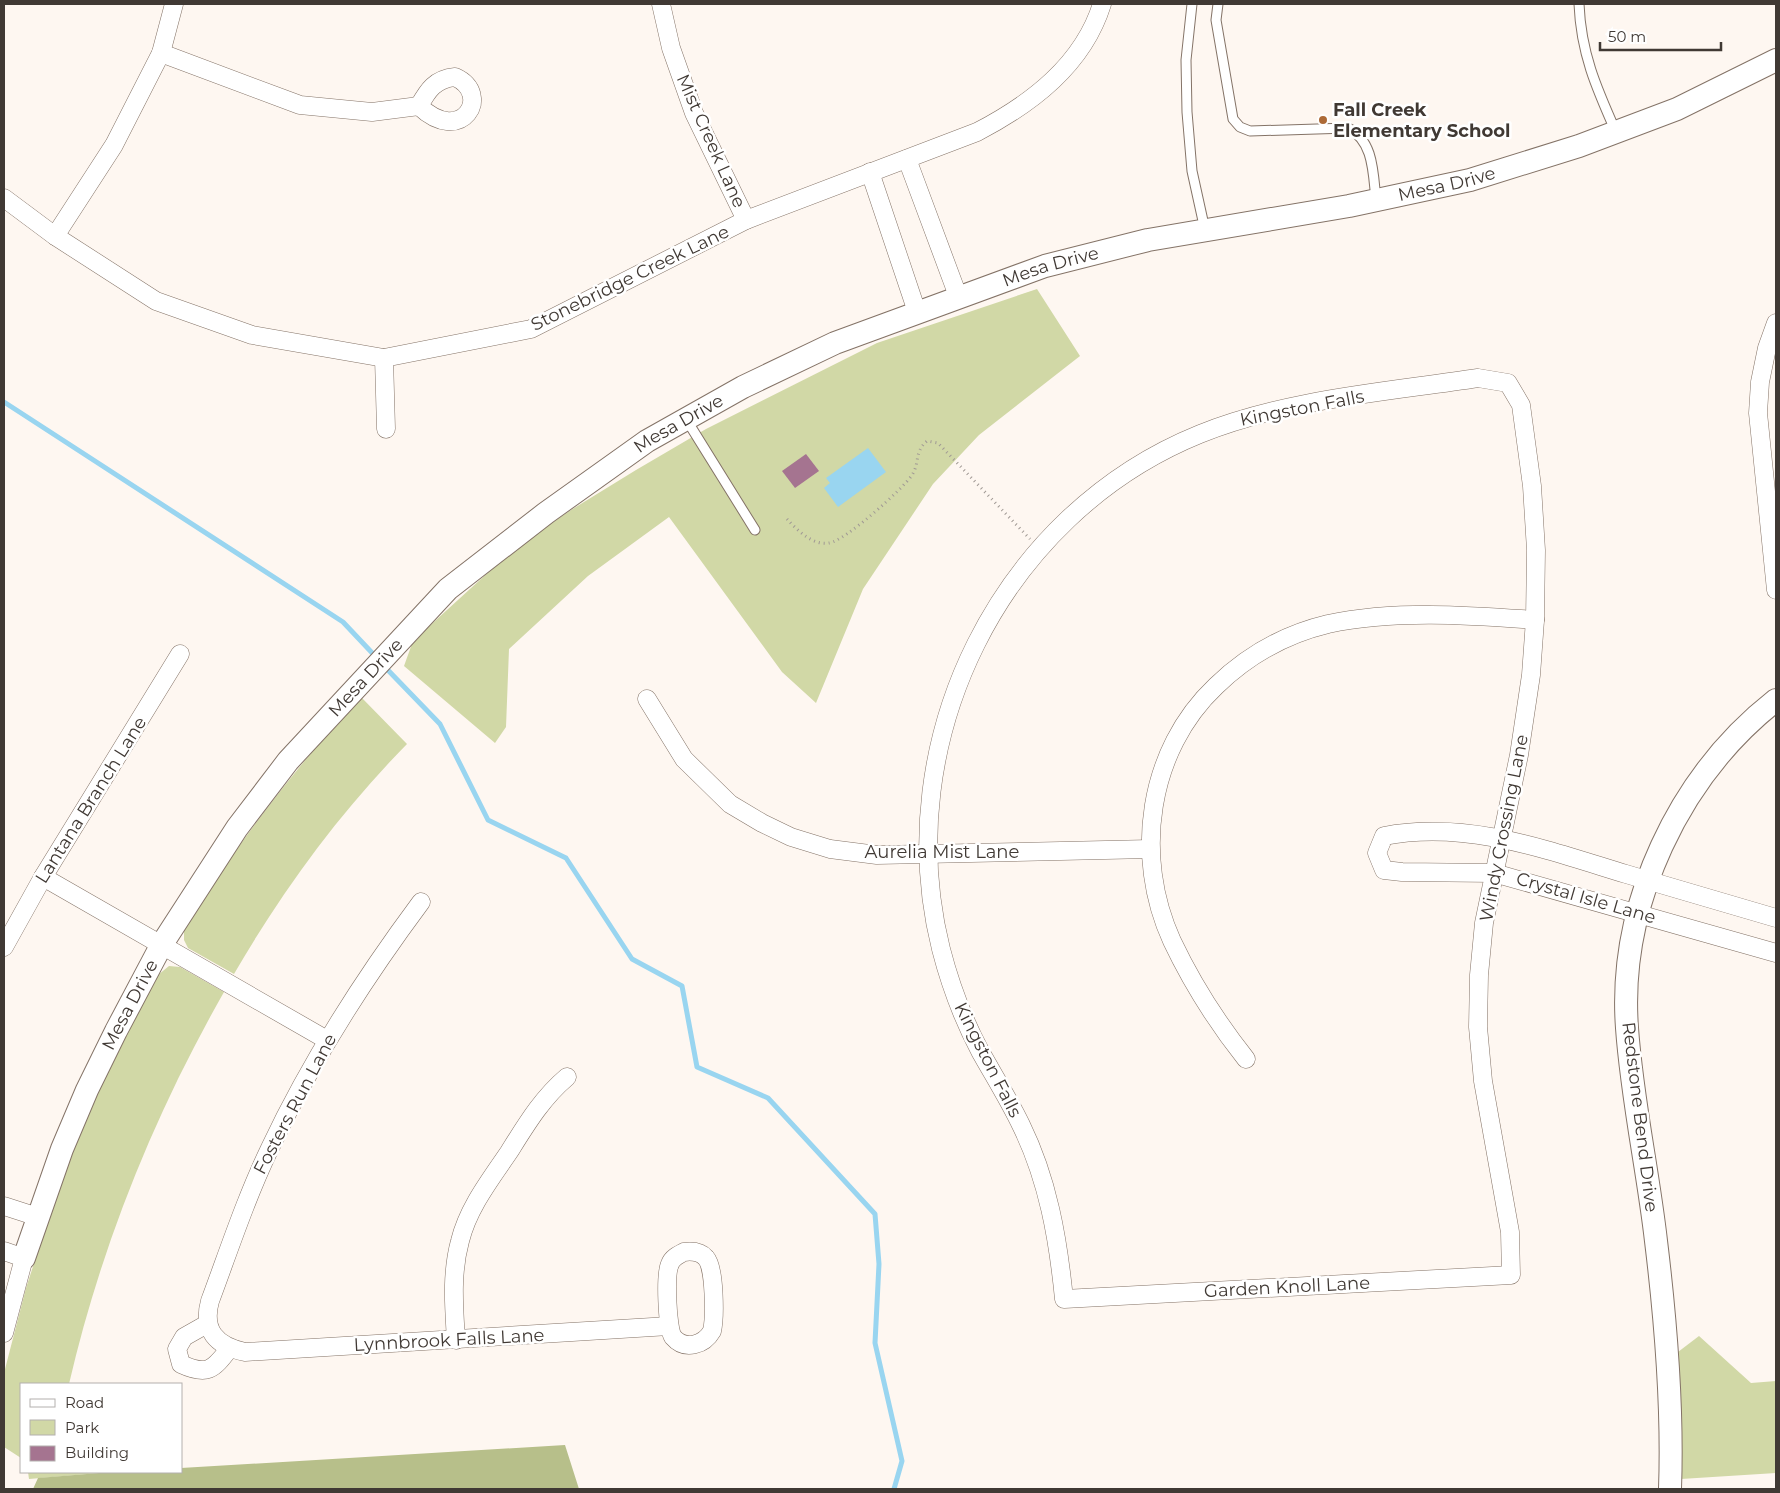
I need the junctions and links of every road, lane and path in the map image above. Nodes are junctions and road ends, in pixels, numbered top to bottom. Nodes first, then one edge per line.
1 (174, 4) edge
2 (661, 4) edge
3 (1102, 4) edge
4 (1192, 4) edge
5 (1218, 4) edge
6 (1579, 4) edge
7 (161, 53) junction
8 (1776, 60) edge
9 (420, 106) dead end
10 (1616, 132) junction
11 (907, 159) junction
12 (870, 172) junction
13 (4, 198) edge
14 (1376, 200) junction
15 (746, 220) junction
16 (1205, 230) junction
17 (55, 236) junction
18 (958, 296) junction
19 (917, 312) junction
20 (1776, 323) edge
21 (384, 358) junction
22 (1508, 383) joint
23 (686, 419) junction
24 (386, 429) dead end
25 (1773, 513) edge
26 (787, 519) dead end
27 (755, 530) dead end
28 (1038, 548) junction
29 (1776, 590) edge
30 (1535, 620) junction
31 (180, 654) dead end
32 (647, 699) dead end
33 (1776, 700) edge
34 (1500, 838) junction
35 (1150, 849) junction
36 (929, 853) junction
37 (1494, 873) junction
38 (43, 876) junction
39 (1647, 880) junction
40 (421, 902) dead end
41 (1638, 913) junction
42 (1776, 918) edge
43 (162, 944) junction
44 (4, 947) edge
45 (1776, 953) edge
46 (327, 1040) junction
47 (1246, 1059) dead end
48 (566, 1077) dead end
49 (4, 1206) edge
50 (38, 1217) junction
51 (14, 1254) edge
52 (1511, 1275) joint
53 (1064, 1299) joint
54 (670, 1326) junction
55 (4, 1333) edge
56 (217, 1337) junction
57 (456, 1340) junction
58 (1670, 1489) edge

1 - 7 street
2 - 15 street, Mist Creek Lane
3 - 11 street, Stonebridge Creek Lane
4 - 16 lane
5 - 14 lane
6 - 10 lane
7 - 9 street
7 - 17 street
8 - 10 street, Mesa Drive
10 - 14 street, Mesa Drive
11 - 12 street, Stonebridge Creek Lane
11 - 18 street
12 - 15 street, Stonebridge Creek Lane
12 - 19 street
13 - 17 street, Stonebridge Creek Lane
14 - 16 street, Mesa Drive
15 - 21 street, Stonebridge Creek Lane
16 - 18 street, Mesa Drive
17 - 21 street, Stonebridge Creek Lane
18 - 19 street, Mesa Drive
19 - 23 street, Mesa Drive
20 - 25 street
21 - 24 street
22 - 28 street, Kingston Falls
22 - 30 street, Windy Crossing Lane
23 - 27 lane
23 - 43 street, Mesa Drive
25 - 29 street
26 - 28 path
28 - 36 street, Kingston Falls
30 - 34 street, Windy Crossing Lane
30 - 35 street
31 - 38 street, Lantana Branch Lane
32 - 36 street, Aurelia Mist Lane
33 - 39 street, Redstone Bend Drive
34 - 37 street, Windy Crossing Lane
34 - 37 street, Crystal Isle Lane
34 - 39 street, Crystal Isle Lane
35 - 36 street, Aurelia Mist Lane
35 - 47 street
36 - 53 street, Kingston Falls
37 - 41 street, Crystal Isle Lane
37 - 52 street, Windy Crossing Lane
38 - 43 street
38 - 44 street, Lantana Branch Lane
39 - 41 street, Redstone Bend Drive
39 - 42 street, Crystal Isle Lane
40 - 46 street, Fosters Run Lane
41 - 45 street, Crystal Isle Lane
41 - 58 street, Redstone Bend Drive
43 - 46 street
43 - 50 street, Mesa Drive
46 - 56 street, Fosters Run Lane
48 - 57 street
49 - 50 street
50 - 51 street, Mesa Drive
51 - 55 street, Mesa Drive
52 - 53 street, Garden Knoll Lane
54 - 54 street
54 - 57 street, Lynnbrook Falls Lane
56 - 56 street
56 - 57 street, Lynnbrook Falls Lane

